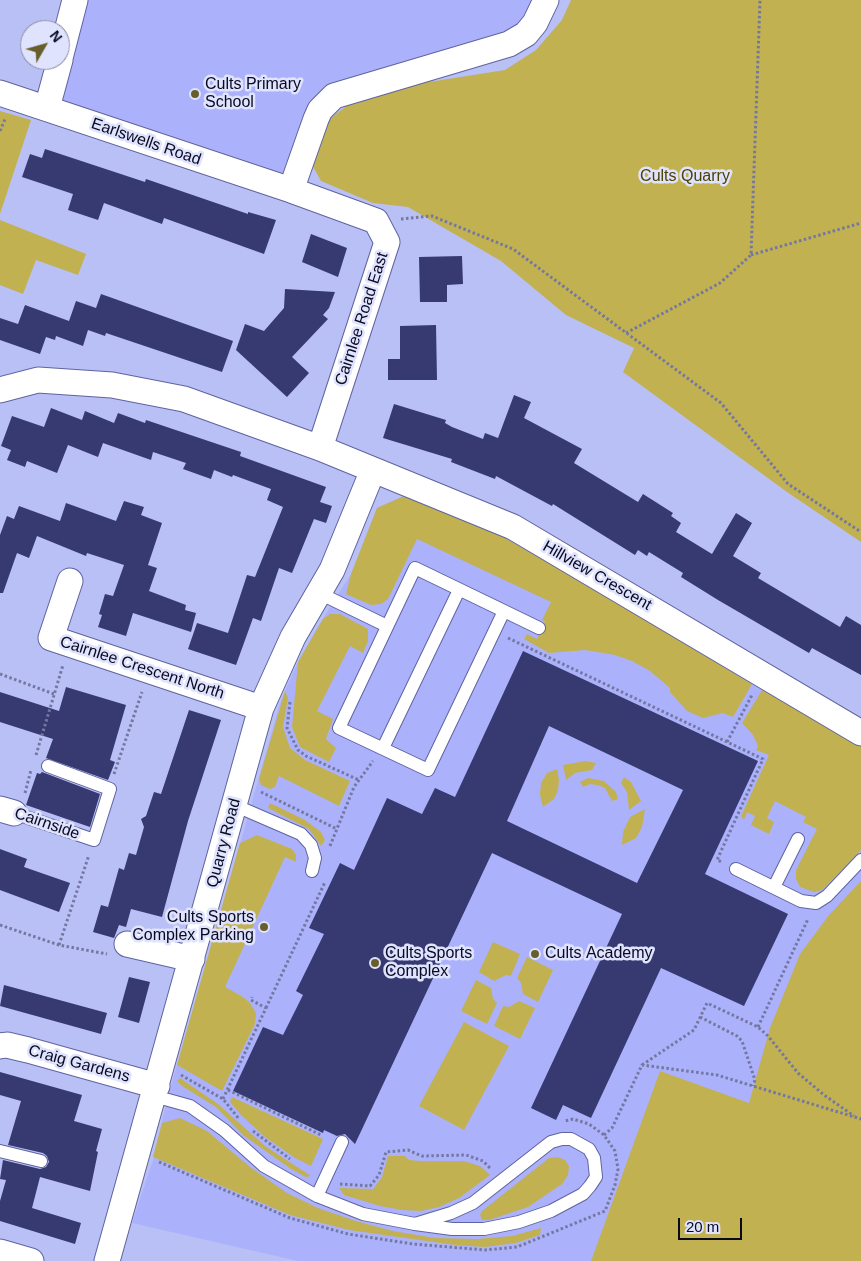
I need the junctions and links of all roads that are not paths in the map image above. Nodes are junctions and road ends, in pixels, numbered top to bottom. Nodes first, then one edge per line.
1 (75, 0) edge
2 (546, 0) edge
3 (70, 20) edge
4 (57, 70) edge
5 (0, 93) edge
6 (47, 108) junction
7 (291, 190) junction
8 (0, 390) edge
9 (320, 448) junction
10 (373, 470) junction
11 (70, 581) dead end
12 (460, 590) junction
13 (319, 593) junction
14 (504, 611) junction
15 (387, 626) junction
16 (539, 628) dead end
17 (261, 708) junction
18 (861, 733) edge
19 (383, 748) junction
20 (48, 766) dead end
21 (237, 795) junction
22 (11, 812) edge
23 (798, 839) dead end
24 (861, 860) edge
25 (736, 869) road end
26 (312, 871) dead end
27 (774, 887) junction
28 (120, 950) road end
29 (192, 959) junction
30 (0, 1046) edge
31 (158, 1083) junction
32 (342, 1142) dead end
33 (0, 1151) edge
34 (41, 1161) dead end
35 (317, 1196) junction
36 (415, 1224) junction
37 (0, 1252) edge
38 (31, 1261) edge
39 (107, 1261) edge

1 - 3 street
2 - 7 street
4 - 6 street
5 - 6 street, Earlswells Road
6 - 7 street, Earlswells Road
7 - 9 street, Cairnlee Road East
8 - 9 street, Hillview Crescent
9 - 10 street, Hillview Crescent
10 - 13 street, Quarry Road
10 - 18 street, Hillview Crescent
11 - 17 street, Cairnlee Crescent North
12 - 14 lane
12 - 15 lane
12 - 19 lane
13 - 15 lane
13 - 17 street, Quarry Road
14 - 16 lane
14 - 19 lane
15 - 19 lane
17 - 21 street, Quarry Road
20 - 22 lane, Cairnside
21 - 26 lane
21 - 29 street, Quarry Road
23 - 27 lane
24 - 27 lane
25 - 27 lane
28 - 29 street
29 - 31 street, Quarry Road
30 - 31 street, Craig Gardens
31 - 35 lane
31 - 39 street, Quarry Road
32 - 35 lane
33 - 34 lane
35 - 36 lane
36 - 36 lane
37 - 38 street

